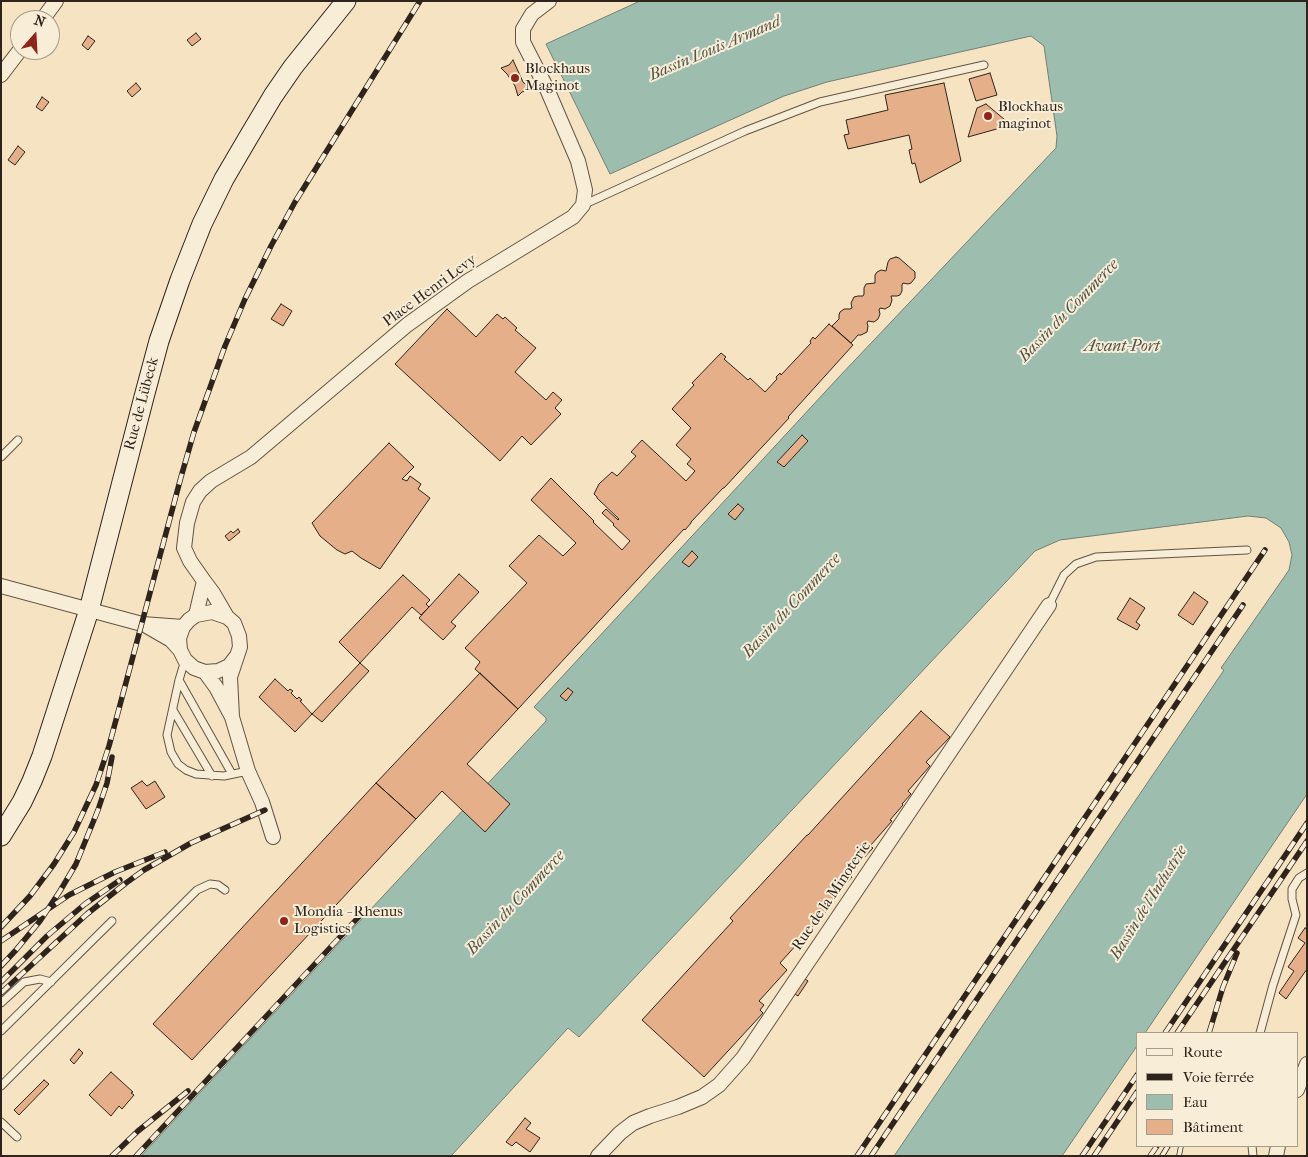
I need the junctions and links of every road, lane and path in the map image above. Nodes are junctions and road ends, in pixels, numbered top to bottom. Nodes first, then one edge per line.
1 (346, 1) edge
2 (549, 1) edge
3 (12, 60) edge
4 (984, 65) dead end
5 (1, 75) edge
6 (583, 205) junction
7 (18, 440) dead end
8 (1, 457) edge
9 (1247, 550) dead end
10 (204, 581) junction
11 (1, 586) edge
12 (1049, 605) joint
13 (89, 610) junction
14 (196, 615) junction
15 (227, 617) junction
16 (142, 624) junction
17 (183, 627) junction
18 (182, 655) junction
19 (236, 656) junction
20 (206, 672) junction
21 (179, 680) junction
22 (172, 710) junction
23 (232, 717) junction
24 (248, 771) junction
25 (232, 774) junction
26 (212, 776) junction
27 (1, 836) edge
28 (272, 837) dead end
29 (1307, 873) edge
30 (225, 890) dead end
31 (112, 921) dead end
32 (51, 982) junction
33 (1, 1002) edge
34 (1, 1031) edge
35 (1260, 1032) edge
36 (1307, 1064) edge
37 (1, 1086) edge
38 (1298, 1087) edge
39 (1, 1122) edge
40 (17, 1137) dead end
41 (598, 1156) edge

1 - 13 main road, Rue de Lübeck
2 - 6 street
3 - 5 street
4 - 6 lane
6 - 10 street, Place Henri Levy
7 - 8 lane
9 - 12 lane
10 - 14 street
10 - 15 street, Place Henri Levy
11 - 13 street
12 - 41 street, Rue de la Minoterie
13 - 16 street
13 - 27 main road, Rue de Lübeck
14 - 15 street
14 - 17 street
15 - 19 street
16 - 17 street
16 - 18 street
17 - 18 street
18 - 20 street
18 - 21 lane
19 - 20 street
19 - 23 street
20 - 23 street
21 - 22 lane
21 - 25 lane
22 - 26 lane
22 - 26 lane
23 - 24 street
24 - 25 lane
24 - 28 street
25 - 26 lane
29 - 35 lane
30 - 37 lane
31 - 32 lane
32 - 33 lane
32 - 34 lane
36 - 38 street
39 - 40 lane

